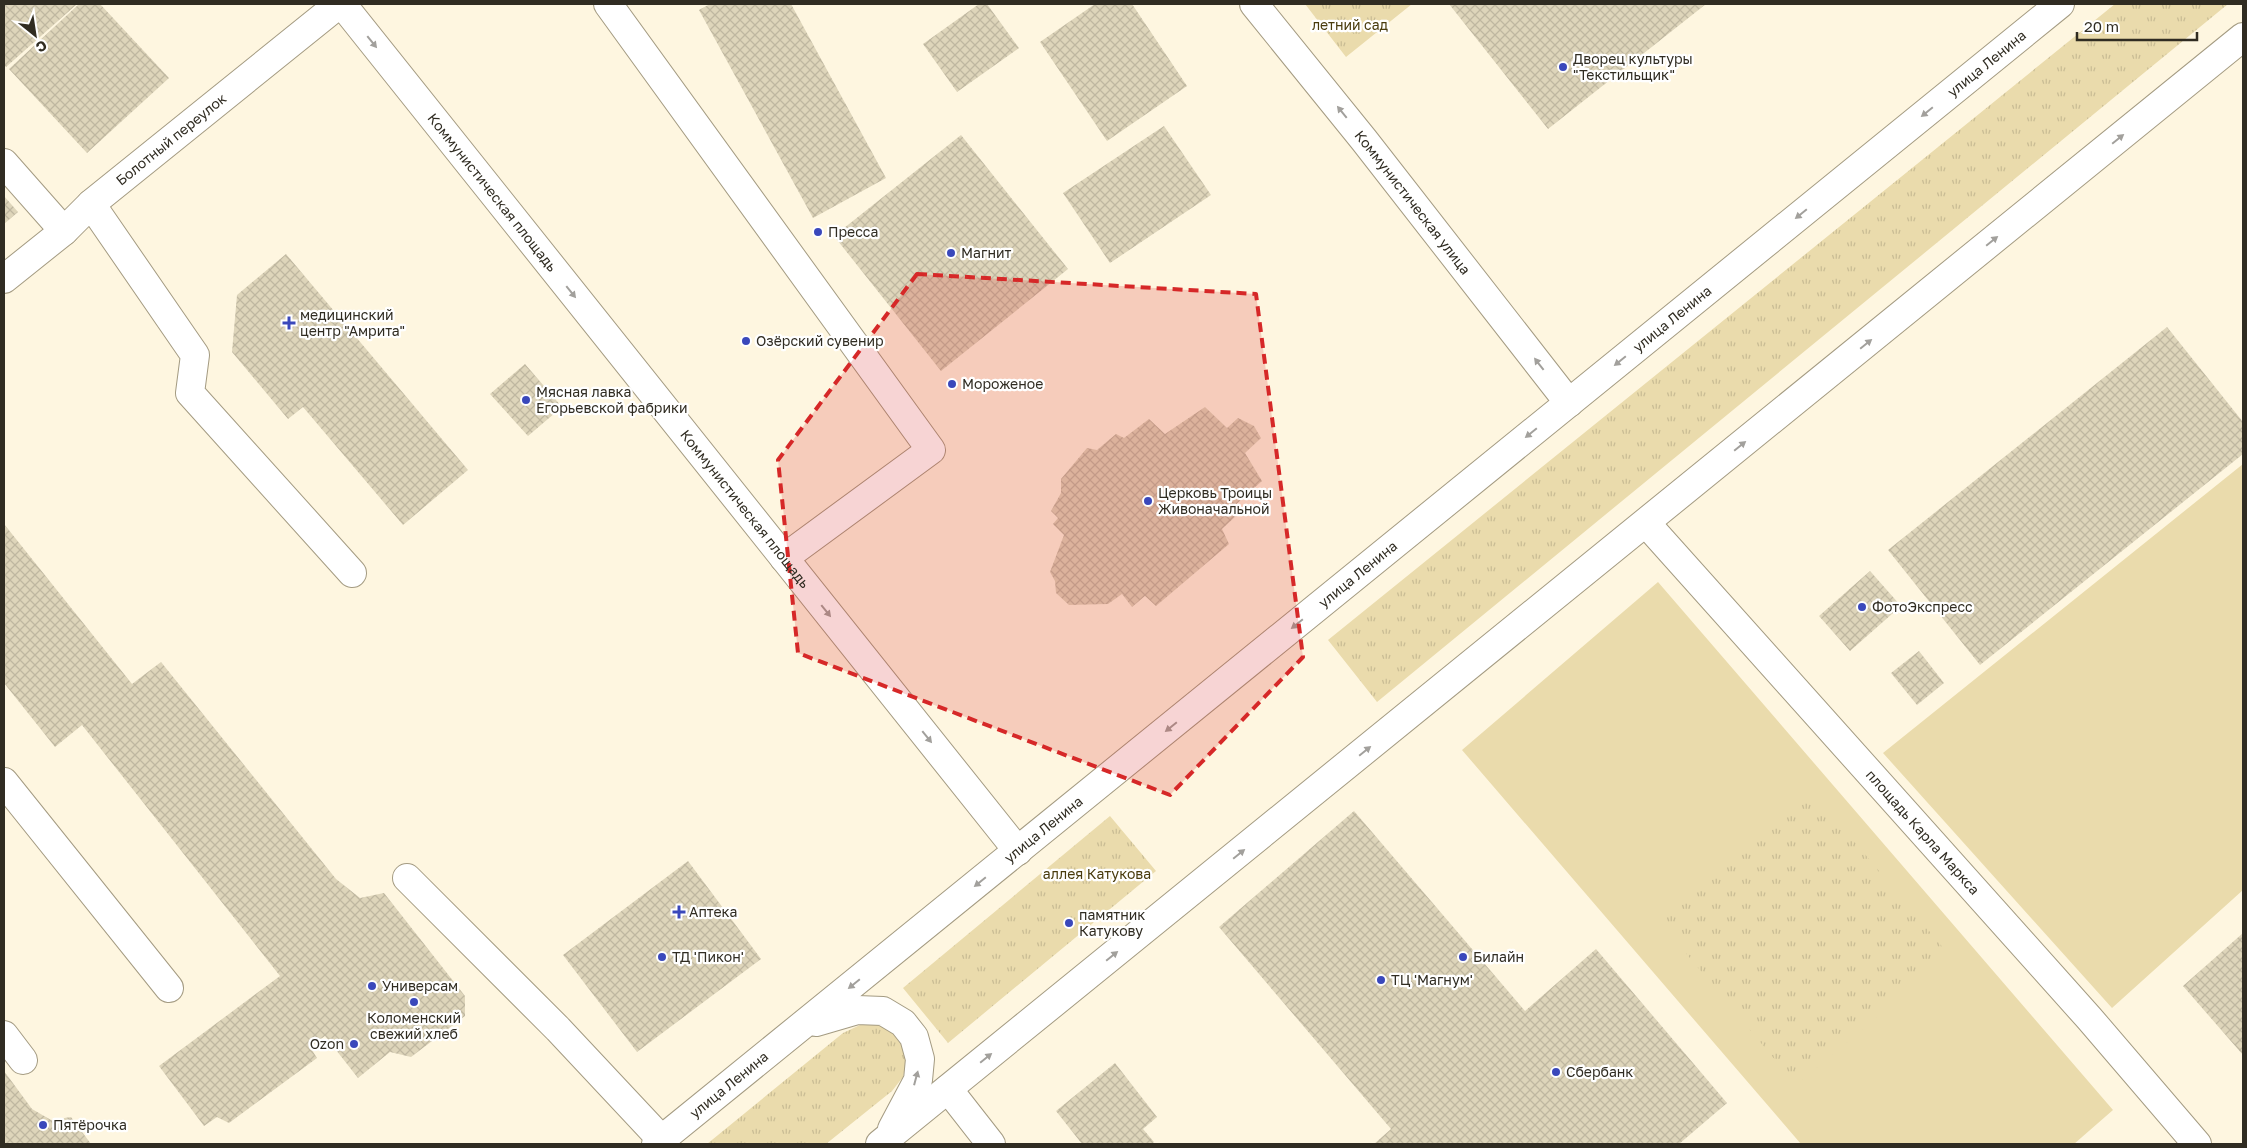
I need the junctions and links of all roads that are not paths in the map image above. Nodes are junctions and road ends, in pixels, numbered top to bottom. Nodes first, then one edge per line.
1 (340, 4) edge
2 (608, 4) edge
3 (1254, 4) edge
4 (2060, 4) edge
5 (2243, 37) edge
6 (4, 163) edge
7 (91, 204) junction
8 (64, 231) junction
9 (4, 279) edge
10 (1569, 402) junction
11 (1646, 523) junction
12 (784, 558) junction
13 (352, 573) dead end
14 (4, 782) edge
15 (1018, 851) junction
16 (407, 878) dead end
17 (169, 988) dead end
18 (805, 1025) junction
19 (4, 1035) edge
20 (23, 1060) dead end
21 (948, 1089) junction
22 (884, 1141) edge
23 (659, 1142) edge
24 (991, 1144) edge
25 (2197, 1144) edge

1 - 7 main road, Болотный переулок
1 -> 12 main road, Коммунистическая площадь
2 - 12 main road
10 -> 3 main road, Коммунистическая улица
4 -> 10 main road, улица Ленина
11 -> 5 main road
6 - 8 main road
7 - 8 main road, Болотный переулок
7 - 13 main road
8 - 9 main road, Болотный переулок
10 -> 15 main road, улица Ленина
21 -> 11 main road
11 - 25 main road, площадь Карла Маркса
12 -> 15 main road, Коммунистическая площадь
14 - 17 main road
15 -> 18 main road, улица Ленина
16 - 23 main road
22 -> 18 main road
18 - 23 main road, улица Ленина
19 - 20 main road
21 - 22 main road
21 - 24 main road

